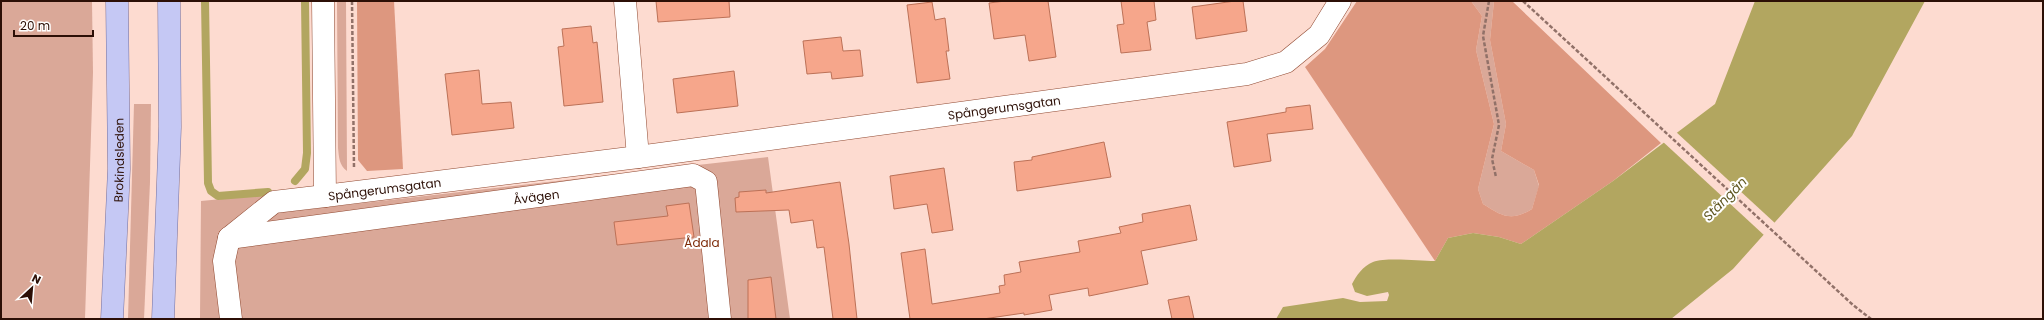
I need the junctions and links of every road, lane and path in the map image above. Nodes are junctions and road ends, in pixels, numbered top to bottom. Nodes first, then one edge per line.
1 (117, 1) edge
2 (169, 1) edge
3 (323, 1) edge
4 (352, 1) edge
5 (625, 1) edge
6 (1340, 1) edge
7 (1489, 1) edge
8 (1523, 1) edge
9 (638, 157) junction
10 (1496, 177) dead end
11 (354, 191) junction
12 (325, 196) junction
13 (229, 238) junction
14 (112, 319) edge
15 (163, 319) edge
16 (231, 319) edge
17 (720, 319) edge
18 (1871, 319) edge

1 - 14 main road, Brokindsleden
2 - 15 main road
3 - 12 street, Spångerumsgatan
4 - 11 path
5 - 9 street
6 - 9 street, Spångerumsgatan
7 - 10 path
8 - 18 path
9 - 11 street, Spångerumsgatan
11 - 12 street, Spångerumsgatan
12 - 13 street
13 - 16 street
13 - 17 street, Åvägen

